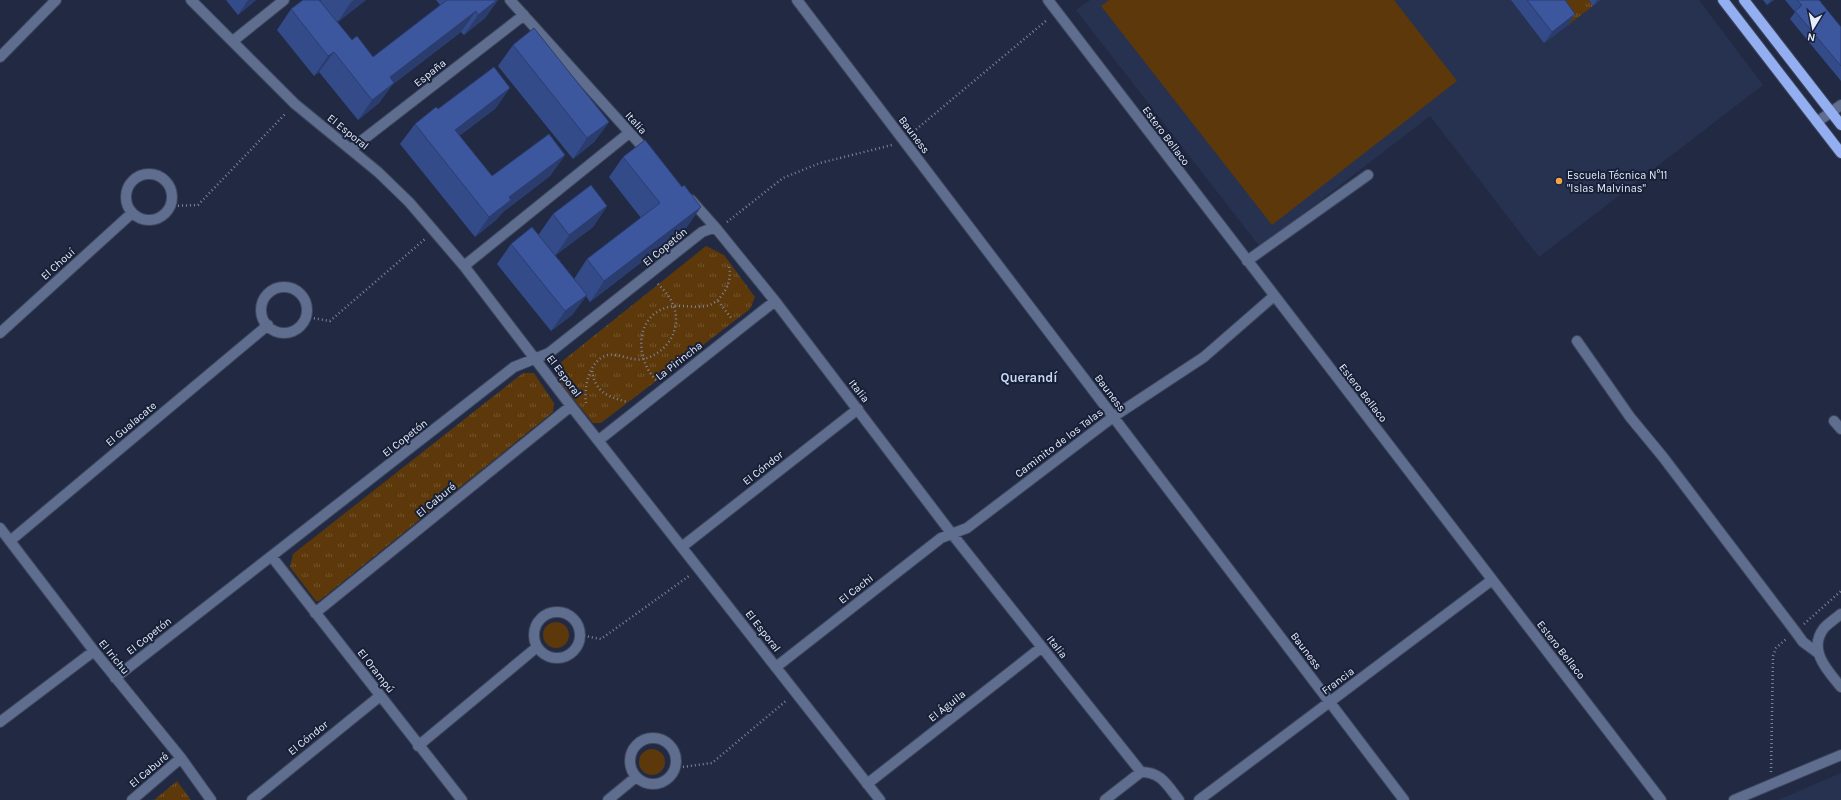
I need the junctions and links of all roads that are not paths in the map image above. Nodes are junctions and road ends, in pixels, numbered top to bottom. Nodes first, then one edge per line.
1 (56, 0) edge
2 (191, 0) edge
3 (284, 0) edge
4 (511, 0) edge
5 (797, 0) edge
6 (1048, 0) edge
7 (1723, 0) edge
8 (1744, 0) edge
9 (524, 15) junction
10 (233, 41) junction
11 (0, 57) edge
12 (1841, 105) edge
13 (1831, 112) junction
14 (1817, 122) junction
15 (1841, 125) edge
16 (629, 133) junction
17 (351, 149) junction
18 (1841, 153) edge
19 (656, 162) edge
20 (1368, 175) dead end
21 (683, 192) edge
22 (132, 212) junction
23 (715, 227) junction
24 (1247, 261) junction
25 (464, 266) junction
26 (1274, 296) junction
27 (775, 301) junction
28 (268, 325) junction
29 (0, 332) edge
30 (1577, 341) dead end
31 (535, 357) junction
32 (571, 406) junction
33 (858, 409) junction
34 (1113, 417) junction
35 (1834, 421) dead end
36 (1841, 429) edge
37 (599, 440) junction
38 (0, 528) edge
39 (952, 534) junction
40 (10, 541) junction
41 (682, 546) junction
42 (272, 557) junction
43 (1492, 580) junction
44 (315, 613) junction
45 (1841, 614) edge
46 (537, 647) junction
47 (1042, 647) junction
48 (94, 651) junction
49 (1818, 653) junction
50 (776, 667) junction
51 (115, 678) junction
52 (1841, 687) edge
53 (380, 696) junction
54 (1330, 702) junction
55 (0, 722) edge
56 (418, 746) junction
57 (1841, 755) edge
58 (181, 758) junction
59 (1141, 772) junction
60 (636, 777) junction
61 (867, 784) junction
62 (132, 800) edge
63 (211, 800) edge
64 (252, 800) edge
65 (462, 800) edge
66 (608, 800) edge
67 (880, 800) edge
68 (1105, 800) edge
69 (1179, 800) edge
70 (1198, 800) edge
71 (1404, 800) edge
72 (1661, 800) edge
73 (1734, 800) edge

1 - 11 street
2 - 10 street, El Esporal
3 - 10 street
4 - 9 street, Italia
5 - 34 street, Bauness
6 - 24 street, Estero Bellaco
7 - 14 main road
8 - 13 main road
9 - 16 street, Italia
9 - 17 street, España
10 - 17 street, El Esporal
12 - 13 street
13 - 14 street
13 - 15 main road
14 - 18 main road
16 - 19 street, Italia
16 - 25 street
17 - 25 street, El Esporal
20 - 24 street
21 - 23 street, Italia
22 - 22 street
22 - 29 street, El Chouí
23 - 27 street, Italia
23 - 31 street, El Copetón
24 - 26 street, Estero Bellaco
25 - 31 street, El Esporal
26 - 34 street, Caminito de los Talas
26 - 43 street, Estero Bellaco
27 - 33 street, Italia
27 - 37 street, La Pirincha
28 - 28 street
28 - 40 street, El Gualacate
30 - 49 street
31 - 32 street, El Esporal
31 - 42 street, El Copetón
32 - 37 street, El Esporal
32 - 44 street, El Caburé
33 - 39 street, Italia
33 - 41 street, El Cóndor
34 - 39 street, Caminito de los Talas
34 - 54 street, Bauness
35 - 36 street
37 - 41 street, El Esporal
38 - 40 street, El Irichu
39 - 47 street, Italia
39 - 50 street, El Cachi
40 - 48 street, El Irichu
41 - 50 street, El Esporal
42 - 44 street, El Orampú
42 - 51 street, El Copetón
43 - 54 street, Francia
43 - 72 street, Estero Bellaco
44 - 53 street, El Orampú
45 - 49 street
46 - 46 street
46 - 56 street
47 - 59 street, Italia
47 - 61 street, El Águila
48 - 51 street, El Irichu
48 - 55 street
49 - 52 street
50 - 61 street, El Esporal
51 - 58 street, El Irichu
53 - 56 street, El Orampú
53 - 64 street, El Cóndor
54 - 70 street, Francia
54 - 71 street, Bauness
56 - 65 street, El Orampú
57 - 73 street
58 - 62 street, El Caburé
58 - 63 street, El Irichu
59 - 68 street
59 - 69 street
60 - 60 street
60 - 66 street
61 - 67 street, El Esporal

